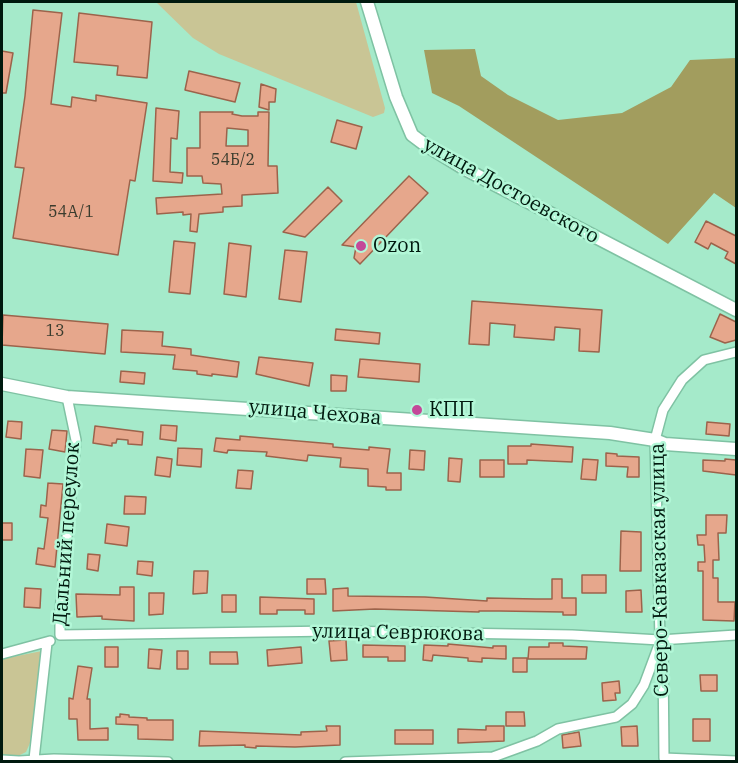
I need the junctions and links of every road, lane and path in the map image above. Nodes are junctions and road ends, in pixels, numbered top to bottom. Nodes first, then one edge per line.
1 (367, 2) edge
2 (736, 310) edge
3 (736, 352) edge
4 (2, 384) edge
5 (67, 396) junction
6 (655, 440) junction
7 (736, 449) edge
8 (60, 635) junction
9 (736, 635) edge
10 (660, 640) junction
11 (47, 643) junction
12 (2, 654) edge
13 (2, 759) edge
14 (34, 759) junction
15 (736, 761) edge
16 (168, 762) edge
17 (345, 762) edge

1 - 2 street, улица Достоевского
3 - 6 street, Северо-Кавказская улица
4 - 5 street, улица Чехова
5 - 6 street, улица Чехова
5 - 8 street, Дальний переулок
6 - 7 street, улица Чехова
6 - 10 street, Северо-Кавказская улица
8 - 10 street, улица Севрюкова
8 - 11 street
9 - 10 street, улица Севрюкова
10 - 15 street, Северо-Кавказская улица
10 - 17 street
11 - 12 street
11 - 14 street, Дальний переулок
13 - 14 street
14 - 16 street

